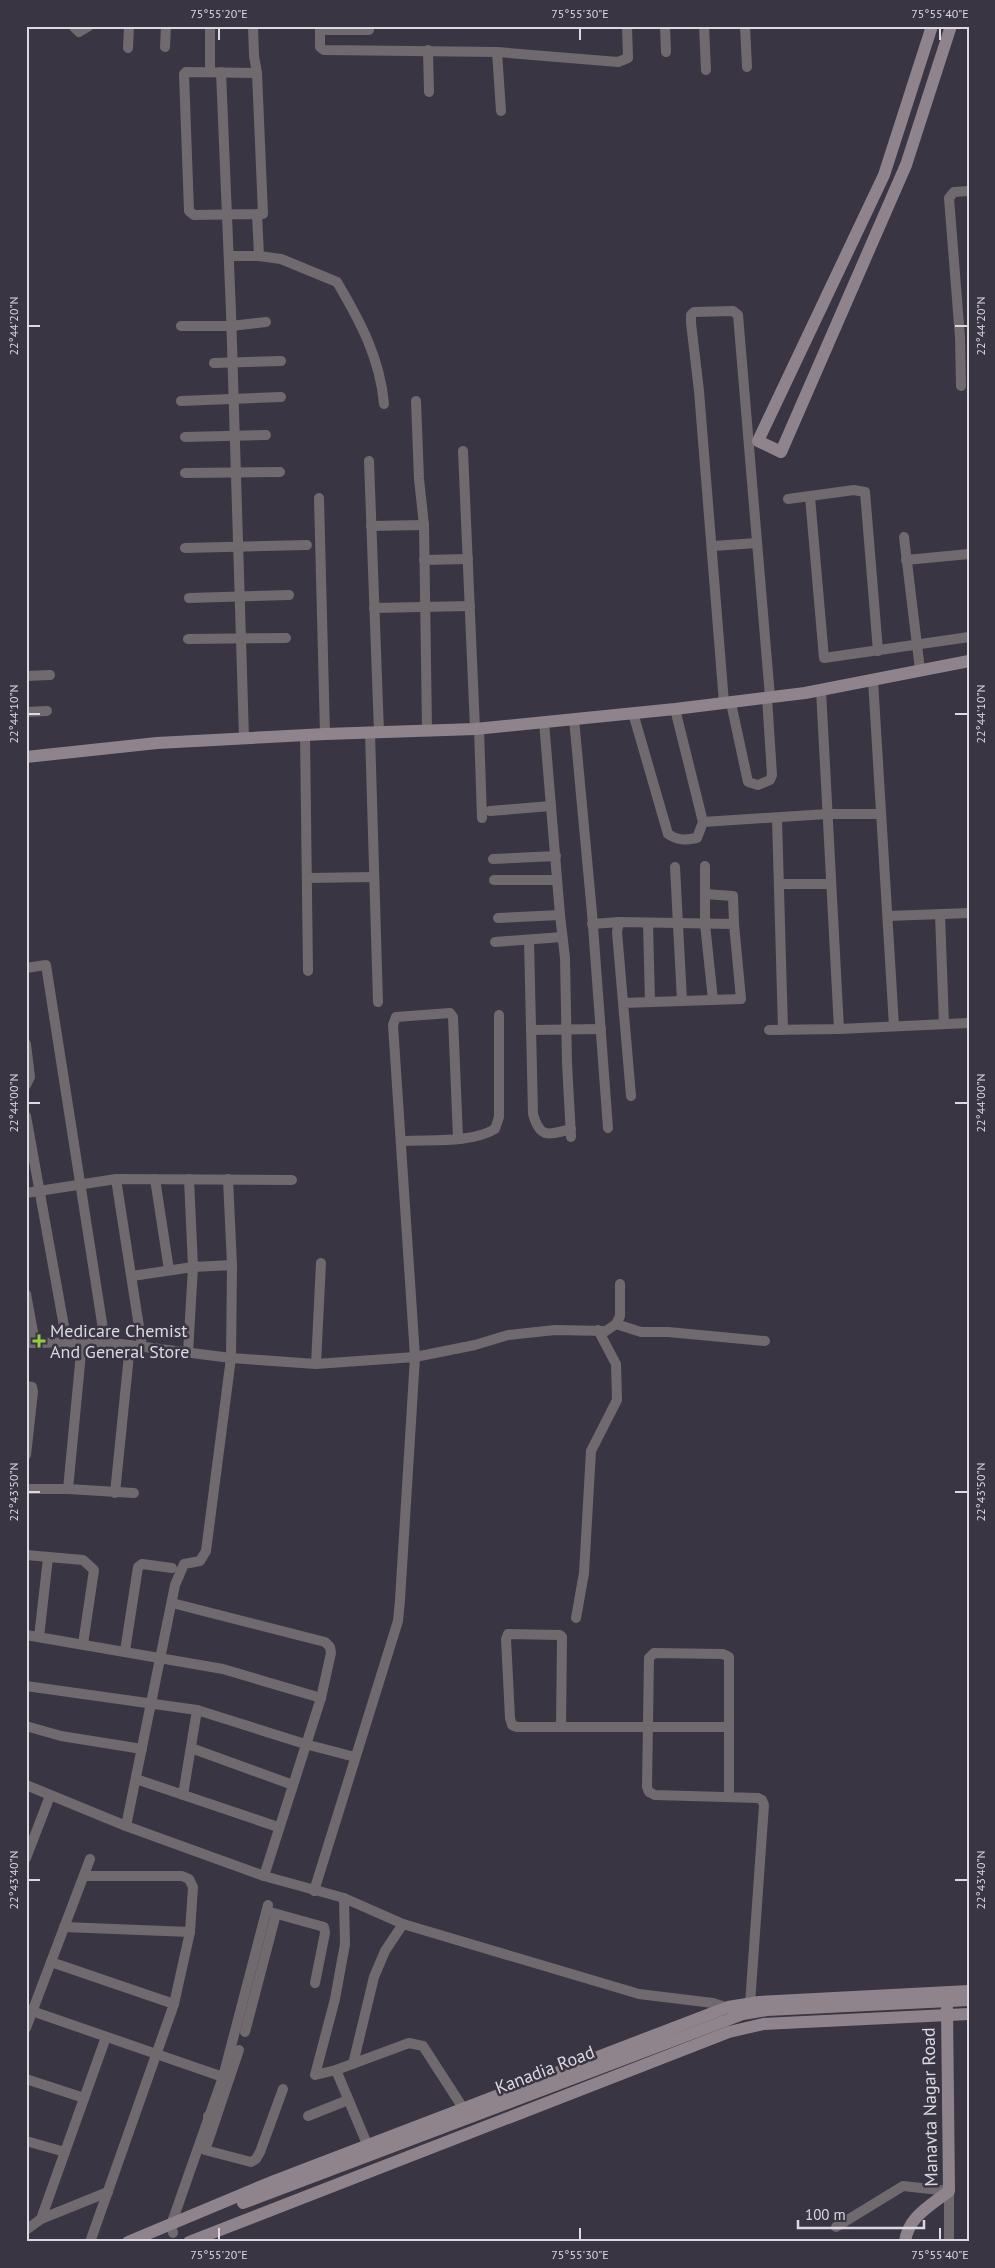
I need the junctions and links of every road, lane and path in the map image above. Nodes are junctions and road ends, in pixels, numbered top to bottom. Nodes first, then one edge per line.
1 (72, 26) edge
2 (89, 26) edge
3 (129, 26) edge
4 (166, 26) edge
5 (210, 26) edge
6 (253, 26) edge
7 (627, 26) edge
8 (665, 26) edge
9 (704, 26) edge
10 (745, 26) edge
11 (932, 26) edge
12 (951, 26) edge
13 (320, 28) edge
14 (369, 30) dead end
15 (128, 48) dead end
16 (165, 48) dead end
17 (428, 50) junction
18 (497, 52) junction
19 (666, 52) dead end
20 (748, 67) dead end
21 (706, 70) dead end
22 (210, 71) junction
23 (221, 72) junction
24 (257, 73) junction
25 (429, 92) dead end
26 (501, 111) dead end
27 (969, 191) edge
28 (257, 214) junction
29 (226, 215) junction
30 (229, 256) junction
31 (259, 256) junction
32 (266, 322) dead end
33 (181, 326) dead end
34 (231, 326) junction
35 (964, 337) edge
36 (281, 361) dead end
37 (232, 362) junction
38 (214, 363) dead end
39 (961, 386) dead end
40 (281, 397) dead end
41 (234, 400) junction
42 (181, 401) dead end
43 (416, 401) dead end
44 (384, 404) dead end
45 (266, 435) dead end
46 (234, 436) junction
47 (185, 437) dead end
48 (464, 451) dead end
49 (369, 461) dead end
50 (280, 472) dead end
51 (185, 473) dead end
52 (235, 473) junction
53 (810, 497) junction
54 (319, 498) dead end
55 (788, 499) dead end
56 (424, 524) junction
57 (371, 526) junction
58 (904, 537) dead end
59 (757, 543) junction
60 (307, 544) dead end
61 (237, 546) junction
62 (712, 546) junction
63 (185, 548) dead end
64 (969, 554) edge
65 (468, 559) junction
66 (424, 560) junction
67 (906, 560) junction
68 (289, 596) dead end
69 (239, 597) junction
70 (189, 598) dead end
71 (470, 606) junction
72 (426, 607) junction
73 (374, 608) junction
74 (969, 637) edge
75 (286, 638) dead end
76 (188, 639) dead end
77 (241, 639) junction
78 (915, 645) junction
79 (878, 651) junction
80 (969, 661) edge
81 (920, 670) junction
82 (50, 675) dead end
83 (26, 676) edge
84 (873, 680) junction
85 (820, 690) junction
86 (769, 697) junction
87 (728, 703) junction
88 (675, 709) junction
89 (47, 711) dead end
90 (26, 712) edge
91 (633, 713) junction
92 (574, 719) junction
93 (544, 722) junction
94 (477, 729) junction
95 (427, 730) junction
96 (374, 733) junction
97 (325, 734) junction
98 (305, 735) junction
99 (244, 738) junction
100 (26, 757) edge
101 (552, 806) junction
102 (827, 814) junction
103 (881, 814) junction
104 (777, 819) junction
105 (703, 822) junction
106 (556, 856) junction
107 (493, 859) dead end
108 (705, 866) dead end
109 (674, 867) dead end
110 (374, 877) junction
111 (307, 878) junction
112 (494, 880) dead end
113 (557, 880) junction
114 (779, 884) junction
115 (831, 884) junction
116 (705, 894) junction
117 (969, 913) edge
118 (940, 914) junction
119 (560, 915) junction
120 (888, 916) junction
121 (498, 918) dead end
122 (619, 922) junction
123 (648, 923) junction
124 (677, 923) junction
125 (592, 924) junction
126 (705, 924) junction
127 (734, 924) junction
128 (562, 937) junction
129 (529, 940) junction
130 (495, 942) dead end
131 (26, 968) edge
132 (308, 971) dead end
133 (713, 1000) junction
134 (682, 1001) junction
135 (378, 1002) dead end
136 (650, 1002) junction
137 (623, 1003) junction
138 (499, 1014) dead end
139 (969, 1023) edge
140 (944, 1024) junction
141 (894, 1026) junction
142 (601, 1029) junction
143 (840, 1029) junction
144 (531, 1030) junction
145 (567, 1030) junction
146 (769, 1030) dead end
147 (783, 1030) junction
148 (26, 1044) edge
149 (26, 1085) edge
150 (630, 1096) dead end
151 (26, 1116) edge
152 (608, 1128) dead end
153 (458, 1138) junction
154 (401, 1141) junction
155 (155, 1178) junction
156 (116, 1179) junction
157 (190, 1179) junction
158 (228, 1179) junction
159 (292, 1180) dead end
160 (79, 1183) junction
161 (40, 1191) junction
162 (26, 1193) edge
163 (321, 1263) dead end
164 (232, 1265) junction
165 (193, 1267) junction
166 (168, 1270) junction
167 (132, 1276) junction
168 (620, 1284) dead end
169 (26, 1294) edge
170 (616, 1324) junction
171 (598, 1330) junction
172 (765, 1341) dead end
173 (104, 1342) junction
174 (31, 1343) edge
175 (67, 1343) junction
176 (82, 1343) junction
177 (130, 1345) junction
178 (142, 1346) junction
179 (188, 1353) junction
180 (415, 1357) junction
181 (231, 1358) junction
182 (316, 1364) junction
183 (26, 1386) edge
184 (26, 1455) edge
185 (26, 1489) edge
186 (68, 1489) junction
187 (114, 1492) junction
188 (134, 1493) dead end
189 (26, 1555) edge
190 (48, 1558) junction
191 (172, 1568) dead end
192 (172, 1602) junction
193 (576, 1618) dead end
194 (26, 1635) edge
195 (39, 1637) junction
196 (83, 1644) junction
197 (125, 1651) junction
198 (160, 1659) junction
199 (26, 1686) edge
200 (321, 1698) junction
201 (151, 1703) junction
202 (197, 1710) junction
203 (26, 1726) edge
204 (648, 1726) junction
205 (561, 1727) junction
206 (729, 1727) junction
207 (305, 1744) junction
208 (191, 1748) junction
209 (142, 1749) junction
210 (355, 1757) junction
211 (136, 1779) junction
212 (26, 1785) edge
213 (293, 1785) junction
214 (183, 1795) junction
215 (50, 1796) junction
216 (728, 1796) junction
217 (126, 1826) junction
218 (278, 1827) junction
219 (26, 1858) edge
220 (90, 1859) dead end
221 (84, 1876) junction
222 (264, 1876) junction
223 (314, 1891) junction
224 (344, 1898) junction
225 (403, 1924) junction
226 (64, 1927) junction
227 (190, 1932) junction
228 (50, 1962) junction
229 (256, 1973) junction
230 (315, 1984) dead end
231 (969, 1991) edge
232 (969, 2000) edge
233 (947, 2002) junction
234 (174, 2004) junction
235 (835, 2004) junction
236 (728, 2007) junction
237 (753, 2008) junction
238 (29, 2010) edge
239 (969, 2014) edge
240 (947, 2015) junction
241 (841, 2020) junction
242 (26, 2028) edge
243 (245, 2032) dead end
244 (106, 2037) junction
245 (239, 2050) dead end
246 (156, 2054) junction
247 (353, 2064) junction
248 (336, 2070) junction
249 (227, 2072) junction
250 (26, 2079) edge
251 (283, 2088) dead end
252 (84, 2098) junction
253 (348, 2100) junction
254 (463, 2108) junction
255 (308, 2116) dead end
256 (212, 2117) junction
257 (26, 2141) edge
258 (370, 2150) junction
259 (65, 2152) junction
260 (948, 2191) junction
261 (108, 2192) junction
262 (41, 2219) junction
263 (836, 2227) dead end
264 (172, 2229) junction
265 (26, 2230) edge
266 (90, 2242) edge
267 (128, 2242) edge
268 (148, 2242) edge
269 (189, 2242) edge
270 (905, 2242) edge
271 (949, 2242) edge

1 - 2 street
3 - 15 street
4 - 16 street
5 - 22 street
6 - 24 street
7 - 18 street
8 - 19 street
9 - 21 street
10 - 20 street
11 - 12 street
13 - 14 street
13 - 17 street
17 - 18 street
17 - 25 street
18 - 26 street
22 - 23 street
22 - 29 street
23 - 24 street
23 - 29 street
24 - 28 street
27 - 35 street
28 - 29 street
28 - 31 street
29 - 30 street
30 - 31 street
30 - 34 street
31 - 44 street
32 - 34 street
33 - 34 street
34 - 37 street
35 - 39 street
36 - 37 street
37 - 38 street
37 - 41 street
40 - 41 street
41 - 42 street
41 - 46 street
43 - 56 street
45 - 46 street
46 - 47 street
46 - 52 street
48 - 65 street
49 - 57 street
50 - 52 street
51 - 52 street
52 - 61 street
53 - 55 street
53 - 79 street
53 - 79 street
54 - 97 street
56 - 57 street
56 - 66 street
57 - 73 street
58 - 67 street
59 - 62 street
59 - 62 street
59 - 86 street
60 - 61 street
61 - 63 street
61 - 69 street
62 - 87 street
64 - 67 street
65 - 66 street
65 - 71 street
66 - 72 street
67 - 78 street
68 - 69 street
69 - 70 street
69 - 77 street
71 - 72 street
71 - 94 street
72 - 73 street
72 - 95 street
73 - 96 street
74 - 78 street
75 - 77 street
76 - 77 street
77 - 99 street
78 - 79 street
78 - 81 street
80 - 81 street
81 - 84 street
82 - 83 street
84 - 85 street
84 - 103 street
85 - 86 street
85 - 102 street
86 - 87 street
86 - 87 street
87 - 88 street
88 - 91 street
88 - 105 street
89 - 90 street
91 - 92 street
91 - 105 street
92 - 93 street
92 - 125 street
93 - 94 street
93 - 101 street
94 - 95 street
94 - 101 street
95 - 96 street
96 - 97 street
96 - 110 street
97 - 98 street
98 - 99 street
98 - 111 street
99 - 100 street
101 - 106 street
102 - 103 street
102 - 104 street
102 - 115 street
103 - 120 street
104 - 105 street
104 - 114 street
106 - 107 street
106 - 113 street
108 - 116 street
109 - 124 street
110 - 111 street
110 - 135 street
111 - 132 street
112 - 113 street
113 - 119 street
114 - 115 street
114 - 147 street
115 - 143 street
116 - 126 street
116 - 127 street
117 - 118 street
118 - 120 street
118 - 140 street
119 - 121 street
119 - 128 street
120 - 141 street
122 - 123 street
122 - 125 street
122 - 137 street
123 - 124 street
123 - 136 street
124 - 126 street
124 - 134 street
125 - 142 street
126 - 127 street
126 - 133 street
127 - 133 street
128 - 129 street
128 - 145 street
129 - 130 street
129 - 144 street
131 - 160 street
133 - 134 street
134 - 136 street
136 - 137 street
137 - 150 street
138 - 153 street
139 - 140 street
140 - 141 street
141 - 143 street
142 - 145 street
142 - 152 street
143 - 147 street
144 - 145 street
144 - 145 street
146 - 147 street
148 - 149 street
151 - 161 street
153 - 154 street
153 - 154 street
154 - 180 street
155 - 156 street
155 - 157 street
155 - 166 street
156 - 160 street
156 - 167 street
157 - 158 street
157 - 165 street
158 - 159 street
158 - 164 street
160 - 161 street
160 - 173 street
161 - 162 street
161 - 175 street
163 - 182 street
164 - 165 street
164 - 181 street
165 - 166 street
165 - 179 street
166 - 167 street
167 - 178 street
168 - 170 street
169 - 174 street
170 - 171 street
170 - 172 street
171 - 180 street
171 - 193 street
173 - 176 street
173 - 177 street
174 - 175 street
175 - 176 street
176 - 186 street
177 - 178 street
177 - 187 street
178 - 179 street
179 - 181 street
180 - 182 street
180 - 210 street
181 - 182 street
181 - 192 street
183 - 184 street
185 - 186 street
186 - 187 street
187 - 188 street
189 - 190 street
190 - 195 street
190 - 196 street
191 - 197 street
192 - 198 street
192 - 200 street
194 - 195 street
195 - 196 street
196 - 197 street
197 - 198 street
198 - 200 street
198 - 201 street
199 - 201 street
200 - 207 street
201 - 202 street
201 - 209 street
202 - 207 street
202 - 208 street
203 - 209 street
204 - 205 street
204 - 206 street
204 - 206 street
204 - 216 street
205 - 205 street
206 - 216 street
207 - 210 street
207 - 213 street
208 - 213 street
208 - 214 street
209 - 211 street
210 - 223 street
211 - 214 street
211 - 217 street
212 - 215 street
213 - 218 street
214 - 218 street
215 - 217 street
215 - 219 street
216 - 237 street
217 - 222 street
218 - 222 street
220 - 221 street
221 - 226 street
221 - 227 street
222 - 223 street
223 - 224 street
224 - 225 street
224 - 248 street
225 - 236 street
225 - 247 street
226 - 227 street
226 - 228 street
227 - 234 street
228 - 234 street
228 - 238 street
229 - 230 street
229 - 243 street
229 - 249 street
231 - 235 street
232 - 233 street
233 - 235 street
233 - 240 street, Manavta Nagar Road
234 - 246 street
235 - 237 street
235 - 241 street
236 - 237 street
236 - 254 street
237 - 258 street, Kanadia Road
238 - 242 street
238 - 244 street
239 - 240 street, Kanadia Road
240 - 241 street, Kanadia Road
240 - 260 street, Manavta Nagar Road
241 - 269 street, Kanadia Road
244 - 246 street
244 - 252 street
245 - 249 street
246 - 249 street
246 - 261 street
247 - 248 street
247 - 254 street
248 - 253 street
249 - 256 street
250 - 252 street
251 - 256 street
252 - 259 street
253 - 255 street
253 - 258 street
254 - 258 street
256 - 264 street
257 - 259 street
258 - 264 street
259 - 262 street
260 - 263 street
260 - 270 street
260 - 271 street, Manavta Nagar Road
261 - 262 street
261 - 266 street
262 - 265 street
264 - 267 street
264 - 268 street

